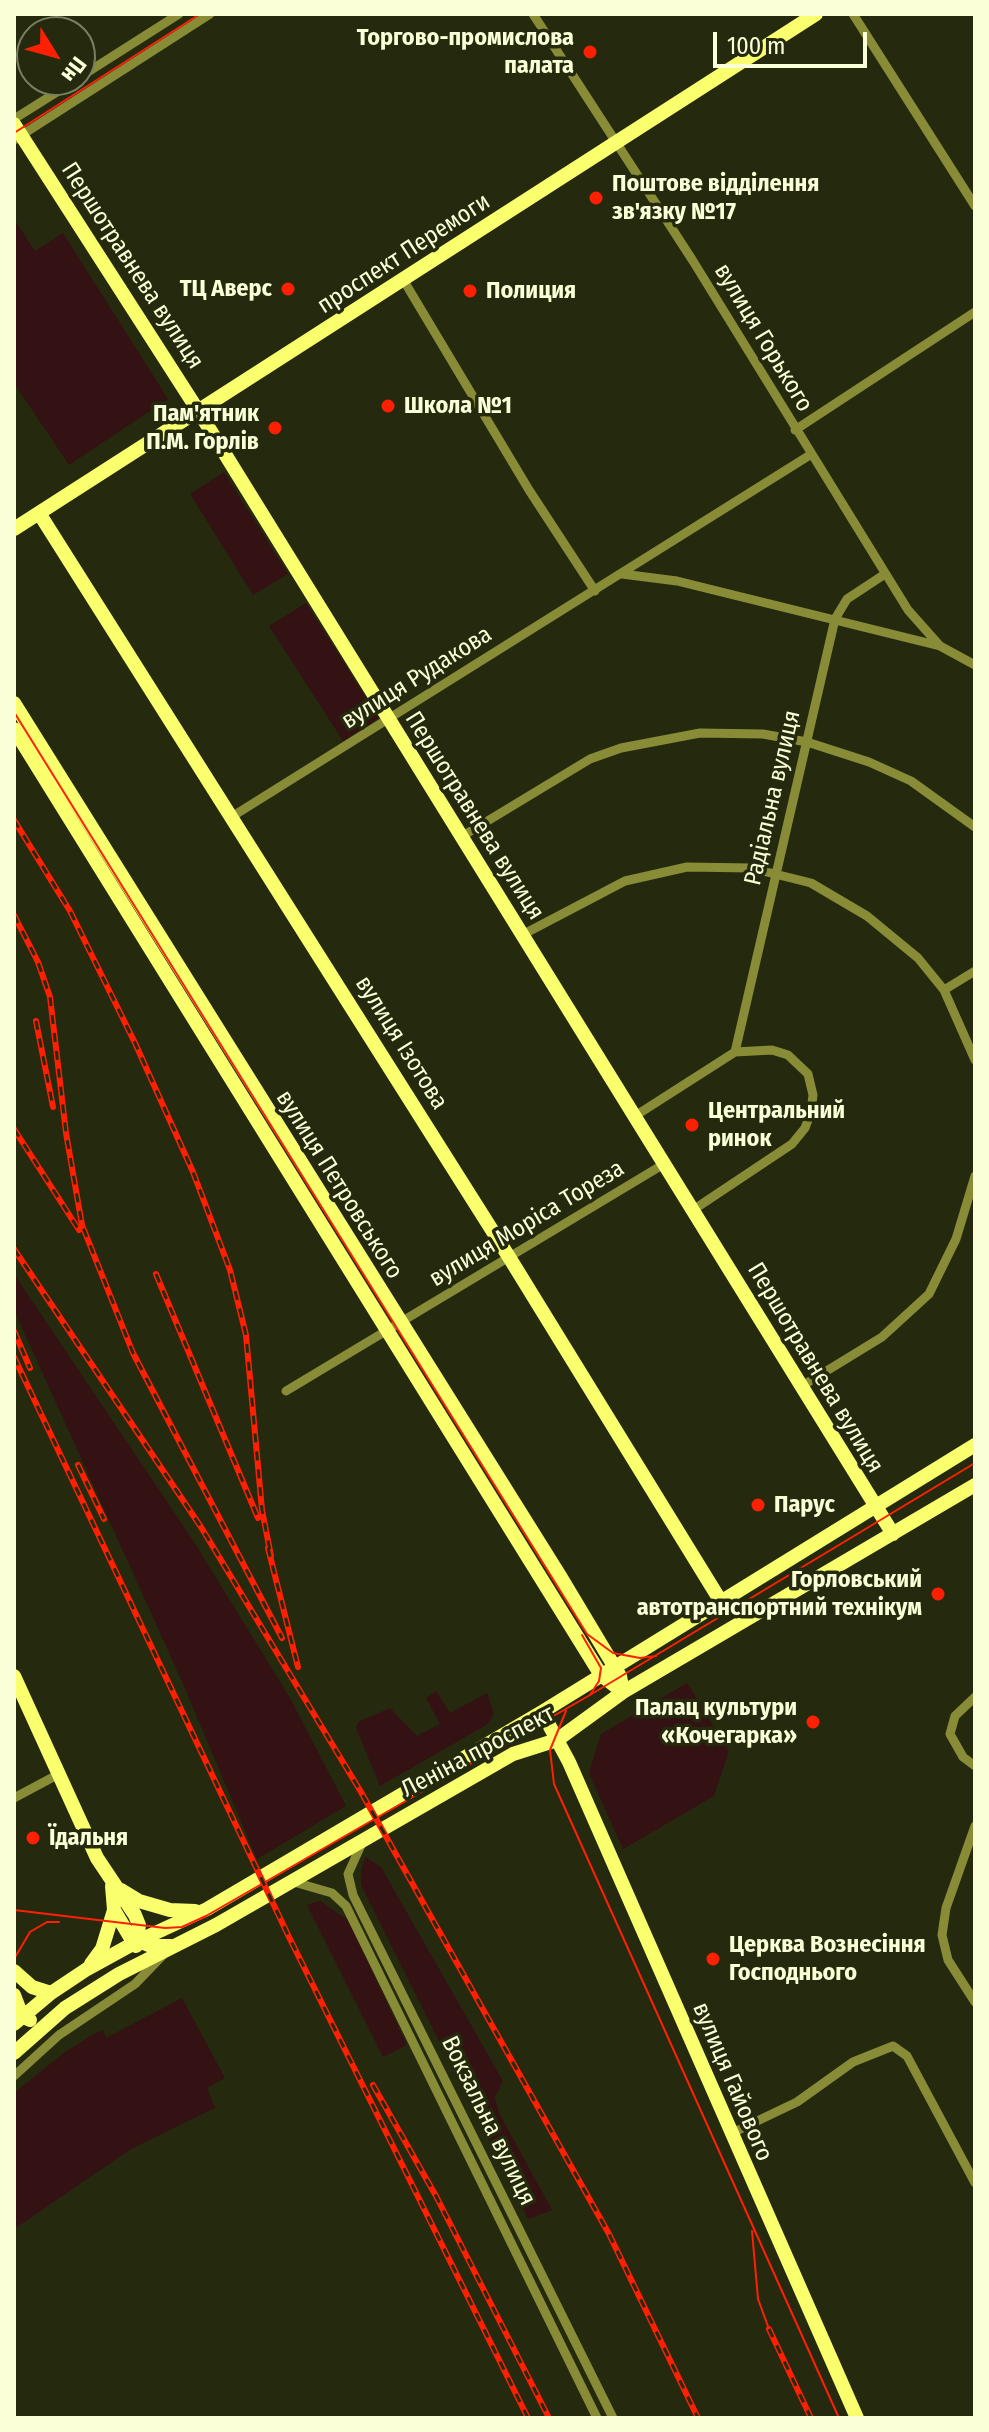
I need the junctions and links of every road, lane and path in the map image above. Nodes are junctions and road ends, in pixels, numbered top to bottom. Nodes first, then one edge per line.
1 (179, 14) edge
2 (210, 14) edge
3 (533, 14) edge
4 (816, 14) edge
5 (853, 14) edge
6 (96, 67) edge
7 (57, 96) edge
8 (16, 130) edge
9 (619, 143) junction
10 (975, 206) edge
11 (404, 281) junction
12 (975, 312) edge
13 (199, 412) junction
14 (795, 430) junction
15 (810, 455) junction
16 (39, 513) junction
17 (14, 529) edge
18 (622, 574) junction
19 (885, 574) junction
20 (595, 591) junction
21 (835, 619) junction
22 (940, 646) junction
23 (975, 665) edge
24 (14, 703) edge
25 (389, 719) junction
26 (14, 729) edge
27 (807, 742) junction
28 (233, 816) junction
29 (975, 827) edge
30 (461, 837) junction
31 (776, 874) junction
32 (522, 935) junction
33 (975, 971) edge
34 (944, 990) junction
35 (735, 1052) junction
36 (975, 1060) edge
37 (635, 1116) junction
38 (664, 1164) junction
39 (975, 1176) edge
40 (693, 1210) junction
41 (509, 1257) junction
42 (394, 1328) junction
43 (802, 1386) junction
44 (286, 1391) dead end
45 (975, 1445) edge
46 (975, 1485) edge
47 (875, 1508) junction
48 (893, 1534) junction
49 (720, 1600) junction
50 (607, 1671) junction
51 (14, 1676) edge
52 (623, 1692) junction
53 (975, 1697) edge
54 (542, 1712) junction
55 (586, 1715) junction
56 (550, 1742) junction
57 (569, 1762) junction
58 (975, 1766) edge
59 (57, 1775) junction
60 (14, 1798) edge
61 (975, 1826) edge
62 (363, 1841) junction
63 (111, 1882) junction
64 (294, 1882) junction
65 (207, 1909) junction
66 (114, 1910) junction
67 (138, 1941) junction
68 (171, 1947) junction
69 (87, 1969) junction
70 (14, 1971) edge
71 (119, 1974) junction
72 (51, 1993) junction
73 (14, 1995) edge
74 (975, 2002) edge
75 (85, 2018) junction
76 (51, 2019) junction
77 (18, 2020) edge
78 (14, 2053) edge
79 (14, 2076) edge
80 (730, 2134) junction
81 (975, 2183) edge
82 (597, 2418) edge
83 (613, 2418) edge
84 (857, 2418) edge

1 - 6 street
2 - 8 street
3 - 9 street, вулиця Горького
4 - 9 main road, проспект Перемоги
5 - 10 street
7 - 8 street
8 - 13 main road, Першотравнева вулиця
9 - 11 main road, проспект Перемоги
9 - 14 street, вулиця Горького
11 - 13 main road, проспект Перемоги
11 - 20 street
12 - 14 street
13 - 16 main road, проспект Перемоги
13 - 25 main road, Першотравнева вулиця
14 - 15 street, вулиця Горького
15 - 18 street, вулиця Рудакова
15 - 19 street, вулиця Горького
16 - 17 main road, проспект Перемоги
16 - 28 main road, вулиця Ізотова
18 - 20 street, вулиця Рудакова
18 - 21 street
19 - 21 street, Радіальна вулиця
19 - 22 street, вулиця Горького
20 - 25 street, вулиця Рудакова
21 - 22 street
21 - 27 street, Радіальна вулиця
22 - 23 street, вулиця Горького
24 - 42 main road, вулиця Петровського
25 - 28 street, вулиця Рудакова
25 - 30 main road, Першотравнева вулиця
26 - 42 main road, вулиця Петровського
27 - 29 street
27 - 30 street
27 - 31 street, Радіальна вулиця
28 - 41 main road, вулиця Ізотова
30 - 32 main road, Першотравнева вулиця
31 - 32 street
31 - 34 street
31 - 35 street, Радіальна вулиця
32 - 37 main road, Першотравнева вулиця
33 - 34 street
34 - 36 street
35 - 37 street
35 - 40 street
37 - 38 main road, Першотравнева вулиця
38 - 40 main road, Першотравнева вулиця
38 - 41 street, вулиця Моріса Тореза
39 - 43 street
40 - 43 main road, Першотравнева вулиця
41 - 42 street, вулиця Моріса Тореза
41 - 49 main road, вулиця Ізотова
42 - 44 street, вулиця Моріса Тореза
42 - 50 main road, вулиця Петровського
43 - 47 main road, Першотравнева вулиця
45 - 47 main road, Леніна проспект
46 - 48 main road, Леніна проспект
47 - 48 main road, Першотравнева вулиця
47 - 49 main road, Леніна проспект
48 - 52 main road, Леніна проспект
49 - 50 main road, Леніна проспект
50 - 52 main road, вулиця Петровського
50 - 54 main road, Леніна проспект
51 - 59 main road
52 - 55 main road, Леніна проспект
53 - 58 street
54 - 56 main road
54 - 65 main road, Леніна проспект
55 - 56 main road, Леніна проспект
55 - 57 main road
56 - 57 main road
56 - 62 main road, Леніна проспект
57 - 80 main road, вулиця Гайового
59 - 60 street
59 - 63 main road
61 - 74 street
62 - 64 main road, Леніна проспект
62 - 83 street, Вокзальна вулиця
63 - 65 main road
63 - 66 main road
63 - 67 main road
64 - 68 main road, Леніна проспект
64 - 82 street, Вокзальна вулиця
65 - 67 main road, Леніна проспект
66 - 67 main road
66 - 69 main road
67 - 68 main road
67 - 69 main road, Леніна проспект
67 - 71 main road
68 - 71 main road, Леніна проспект
68 - 75 street
69 - 72 main road, Леніна проспект
70 - 72 main road
71 - 76 main road, Леніна проспект
72 - 77 main road, Леніна проспект
73 - 77 main road
75 - 76 street
75 - 79 street
76 - 77 main road
76 - 78 main road, Леніна проспект
80 - 81 street
80 - 84 main road, вулиця Гайового

